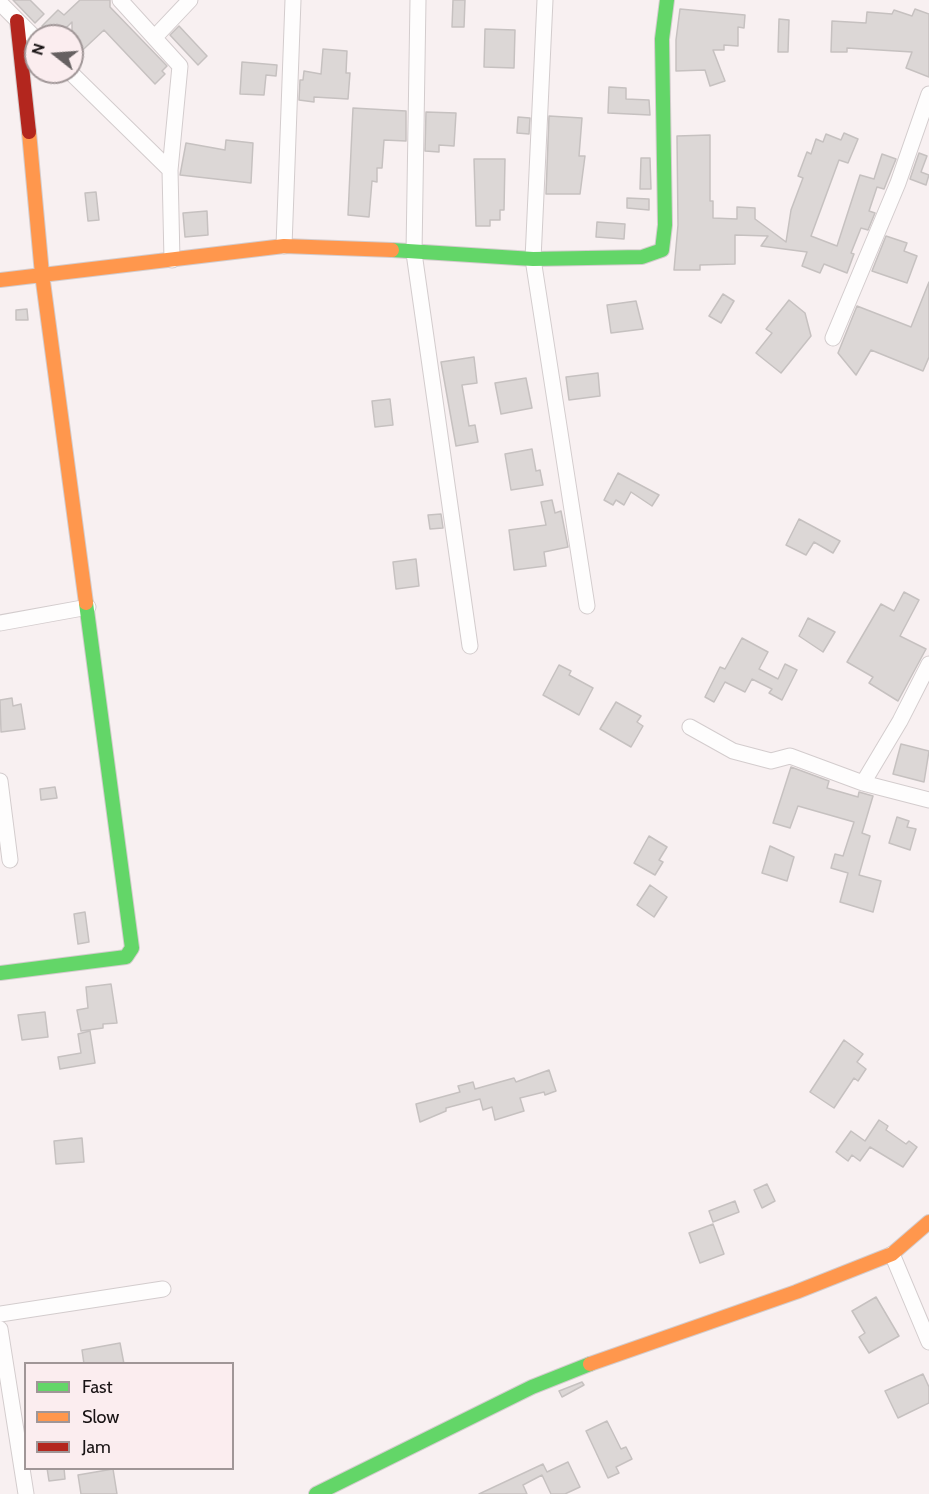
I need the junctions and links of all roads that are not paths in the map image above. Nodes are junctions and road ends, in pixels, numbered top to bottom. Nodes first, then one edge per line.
1 (120, 0) edge
2 (190, 0) edge
3 (293, 0) edge
4 (418, 0) edge
5 (545, 0) edge
6 (668, 0) edge
7 (0, 3) edge
8 (17, 21) junction
9 (24, 28) edge
10 (154, 37) junction
11 (81, 84) edge
12 (929, 94) edge
13 (170, 170) junction
14 (284, 246) junction
15 (414, 253) junction
16 (533, 259) junction
17 (172, 260) junction
18 (42, 274) junction
19 (0, 280) edge
20 (833, 338) dead end
21 (587, 606) dead end
22 (88, 607) junction
23 (0, 623) edge
24 (470, 646) dead end
25 (929, 663) edge
26 (690, 727) dead end
27 (0, 781) edge
28 (863, 783) junction
29 (929, 800) edge
30 (10, 860) dead end
31 (0, 973) edge
32 (929, 1222) edge
33 (892, 1254) junction
34 (163, 1289) dead end
35 (0, 1314) edge
36 (0, 1329) edge
37 (929, 1342) edge
38 (323, 1493) edge
39 (26, 1494) edge

1 - 10 street
2 - 10 street
3 - 14 street
4 - 15 street
5 - 16 street
6 - 16 street
7 - 8 street
8 - 9 street
8 - 18 street
10 - 13 street
11 - 13 street
12 - 20 street
13 - 17 street
14 - 15 street
14 - 17 street
15 - 16 street
15 - 24 street
16 - 21 street
17 - 18 street
18 - 19 street
18 - 22 street
22 - 23 street
22 - 31 street
25 - 28 street
26 - 28 street
27 - 30 street
28 - 29 street
32 - 33 street
33 - 37 street
33 - 38 street
34 - 35 street
36 - 39 street

